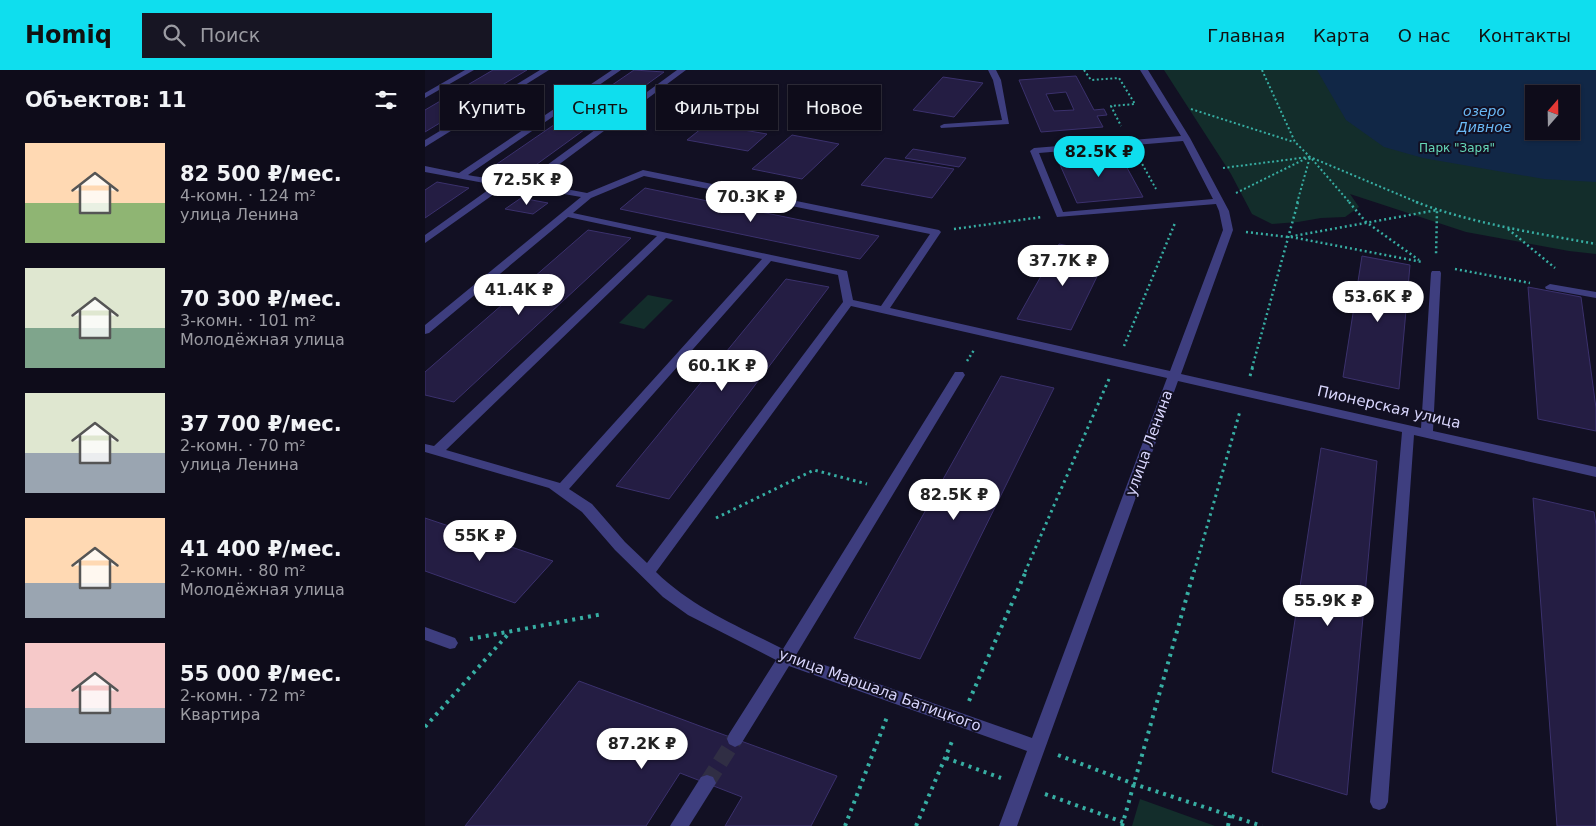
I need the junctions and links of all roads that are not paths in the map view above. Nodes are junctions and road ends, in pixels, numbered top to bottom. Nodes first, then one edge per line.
1 (471, 70) edge
2 (545, 70) edge
3 (617, 70) edge
4 (682, 70) edge
5 (992, 70) edge
6 (1144, 70) edge
7 (425, 96) edge
8 (944, 126) dead end
9 (1185, 138) junction
10 (425, 144) edge
11 (427, 172) edge
12 (460, 176) junction
13 (518, 183) junction
14 (502, 184) junction
15 (588, 196) junction
16 (1219, 201) junction
17 (565, 214) junction
18 (665, 234) junction
19 (425, 240) edge
20 (769, 257) junction
21 (1436, 273) road end
22 (1551, 287) dead end
23 (1596, 295) edge
24 (848, 302) junction
25 (884, 310) junction
26 (425, 331) edge
27 (1175, 374) junction
28 (959, 375) road end
29 (1408, 428) junction
30 (1427, 432) junction
31 (431, 450) edge
32 (1596, 472) edge
33 (561, 490) junction
34 (647, 574) junction
35 (425, 633) edge
36 (450, 643) road end
37 (786, 658) junction
38 (735, 739) tunnel mouth
39 (1037, 747) junction
40 (707, 783) tunnel mouth
41 (1379, 802) dead end
42 (679, 826) edge
43 (1008, 826) edge

1 - 7 street
2 - 10 street
3 - 12 street
4 - 13 street
5 - 8 street
6 - 9 street
9 - 16 street
9 - 16 street
11 - 12 street
12 - 14 street
13 - 14 street
13 - 15 street
14 - 19 street
15 - 17 street
15 - 25 street
16 - 27 street, улица Ленина
17 - 18 street
17 - 26 street
18 - 20 street
18 - 31 street
20 - 24 street
20 - 33 street
21 - 30 street
22 - 23 street
24 - 25 street, Пионерская улица
24 - 34 street
25 - 27 street, Пионерская улица
27 - 29 street, Пионерская улица
27 - 39 street, улица Ленина
28 - 37 street
29 - 30 street, Пионерская улица
29 - 41 street
30 - 32 street, Пионерская улица
31 - 33 street, улица Маршала Батицкого
33 - 34 street, улица Маршала Батицкого
34 - 37 street, улица Маршала Батицкого
35 - 36 street
37 - 38 street
37 - 39 street, улица Маршала Батицкого
39 - 43 street, улица Ленина
40 - 42 street

